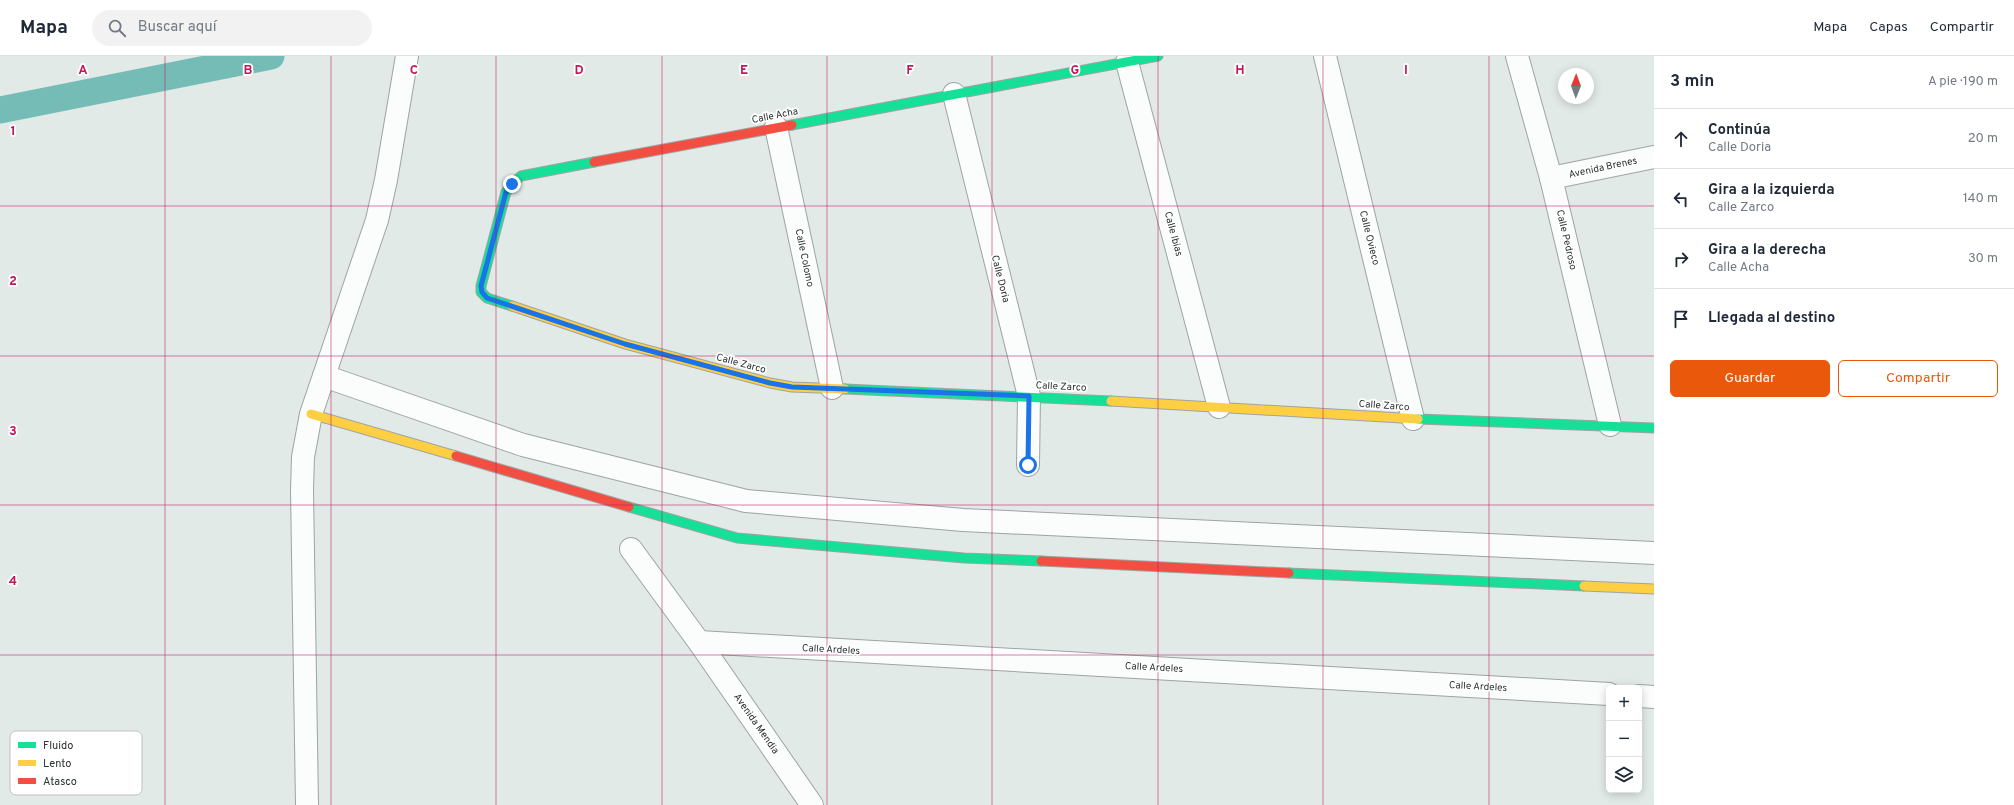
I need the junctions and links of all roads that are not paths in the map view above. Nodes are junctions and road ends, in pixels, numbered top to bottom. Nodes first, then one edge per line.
1 (407, 56) edge
2 (1158, 56) edge
3 (1325, 56) edge
4 (1518, 56) edge
5 (1127, 62) junction
6 (954, 94) junction
7 (776, 127) junction
8 (1654, 157) edge
9 (1551, 178) junction
10 (482, 292) joint
11 (324, 376) junction
12 (832, 388) junction
13 (1029, 396) junction
14 (1219, 407) junction
15 (311, 414) junction
16 (1413, 419) junction
17 (1610, 425) junction
18 (1654, 428) edge
19 (1028, 465) dead end
20 (631, 549) dead end
21 (1654, 553) edge
22 (1654, 590) edge
23 (699, 642) junction
24 (1606, 694) edge
25 (1642, 696) edge
26 (1654, 697) edge
27 (308, 805) edge
28 (812, 805) edge

1 - 11 street
2 - 5 street, Calle Acha
3 - 16 street, Calle Ovieco
4 - 9 street, Calle Pedroso
5 - 6 street, Calle Acha
5 - 14 street, Calle Ibias
6 - 7 street, Calle Acha
6 - 13 street, Calle Doria
7 - 10 street, Calle Acha
7 - 12 street, Calle Colomo
8 - 9 street, Avenida Brenes
9 - 17 street, Calle Pedroso
10 - 12 street, Calle Zarco
11 - 15 street
11 - 21 street
12 - 13 street, Calle Zarco
13 - 14 street, Calle Zarco
13 - 19 street, Calle Doria
14 - 16 street, Calle Zarco
15 - 22 street
15 - 27 street
16 - 17 street, Calle Zarco
17 - 18 street, Calle Zarco
20 - 23 street, Avenida Mendia
23 - 24 street, Calle Ardeles
23 - 28 street, Avenida Mendia
25 - 26 street

